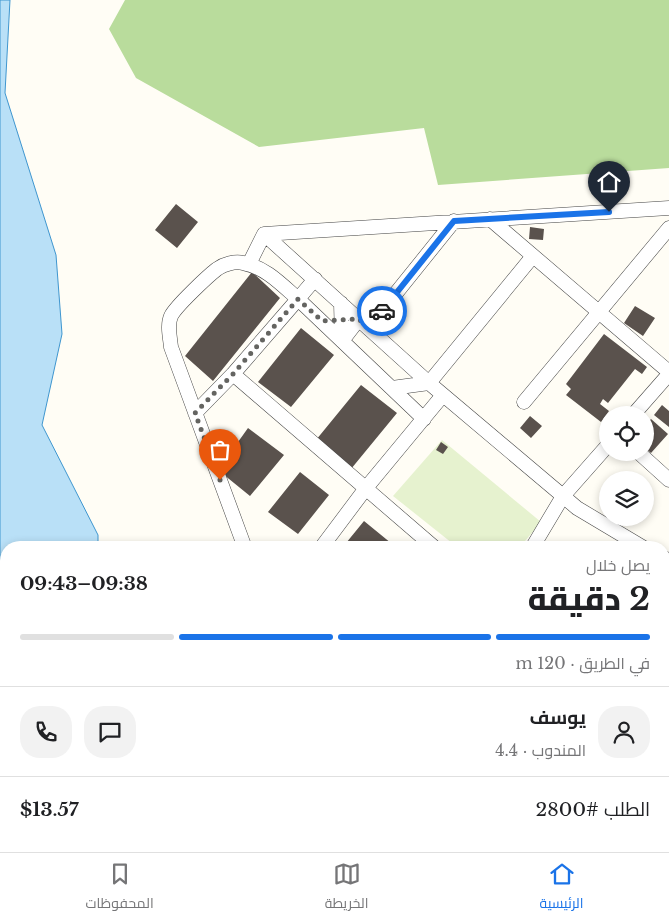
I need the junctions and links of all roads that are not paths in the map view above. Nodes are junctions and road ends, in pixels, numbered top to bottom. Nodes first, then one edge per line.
1 (669, 208) edge
2 (490, 219) junction
3 (454, 221) junction
4 (669, 228) edge
5 (264, 234) junction
6 (533, 256) junction
7 (249, 264) junction
8 (315, 279) junction
9 (298, 299) junction
10 (341, 303) junction
11 (599, 312) junction
12 (341, 320) junction
13 (322, 321) junction
14 (364, 324) junction
15 (342, 341) junction
16 (669, 373) edge
17 (233, 374) junction
18 (429, 383) junction
19 (392, 388) junction
20 (442, 395) junction
21 (524, 402) dead end
22 (641, 406) edge
23 (195, 413) junction
24 (424, 418) junction
25 (599, 455) edge
26 (648, 461) edge
27 (669, 480) edge
28 (366, 488) junction
29 (562, 496) junction
30 (242, 541) edge
31 (326, 541) edge
32 (427, 541) edge
33 (536, 541) edge
34 (632, 541) edge

1 - 2 street
2 - 3 street
2 - 6 street
3 - 5 street
3 - 14 street
4 - 11 street
5 - 7 street
5 - 8 street
6 - 11 street
6 - 18 street
7 - 9 street
7 - 23 street
8 - 9 street
8 - 10 street
9 - 13 street
9 - 17 street
10 - 12 street
10 - 14 street
11 - 16 street
11 - 21 street
12 - 13 street
12 - 14 street
12 - 15 street
13 - 15 street
14 - 15 street
14 - 18 street
15 - 19 street
16 - 22 street
17 - 23 street
17 - 28 street
18 - 19 street
18 - 20 street
19 - 24 street
20 - 24 street
20 - 29 street
23 - 30 street
24 - 28 street
25 - 29 street
26 - 27 street
28 - 31 street
28 - 32 street
29 - 33 street
29 - 34 street

